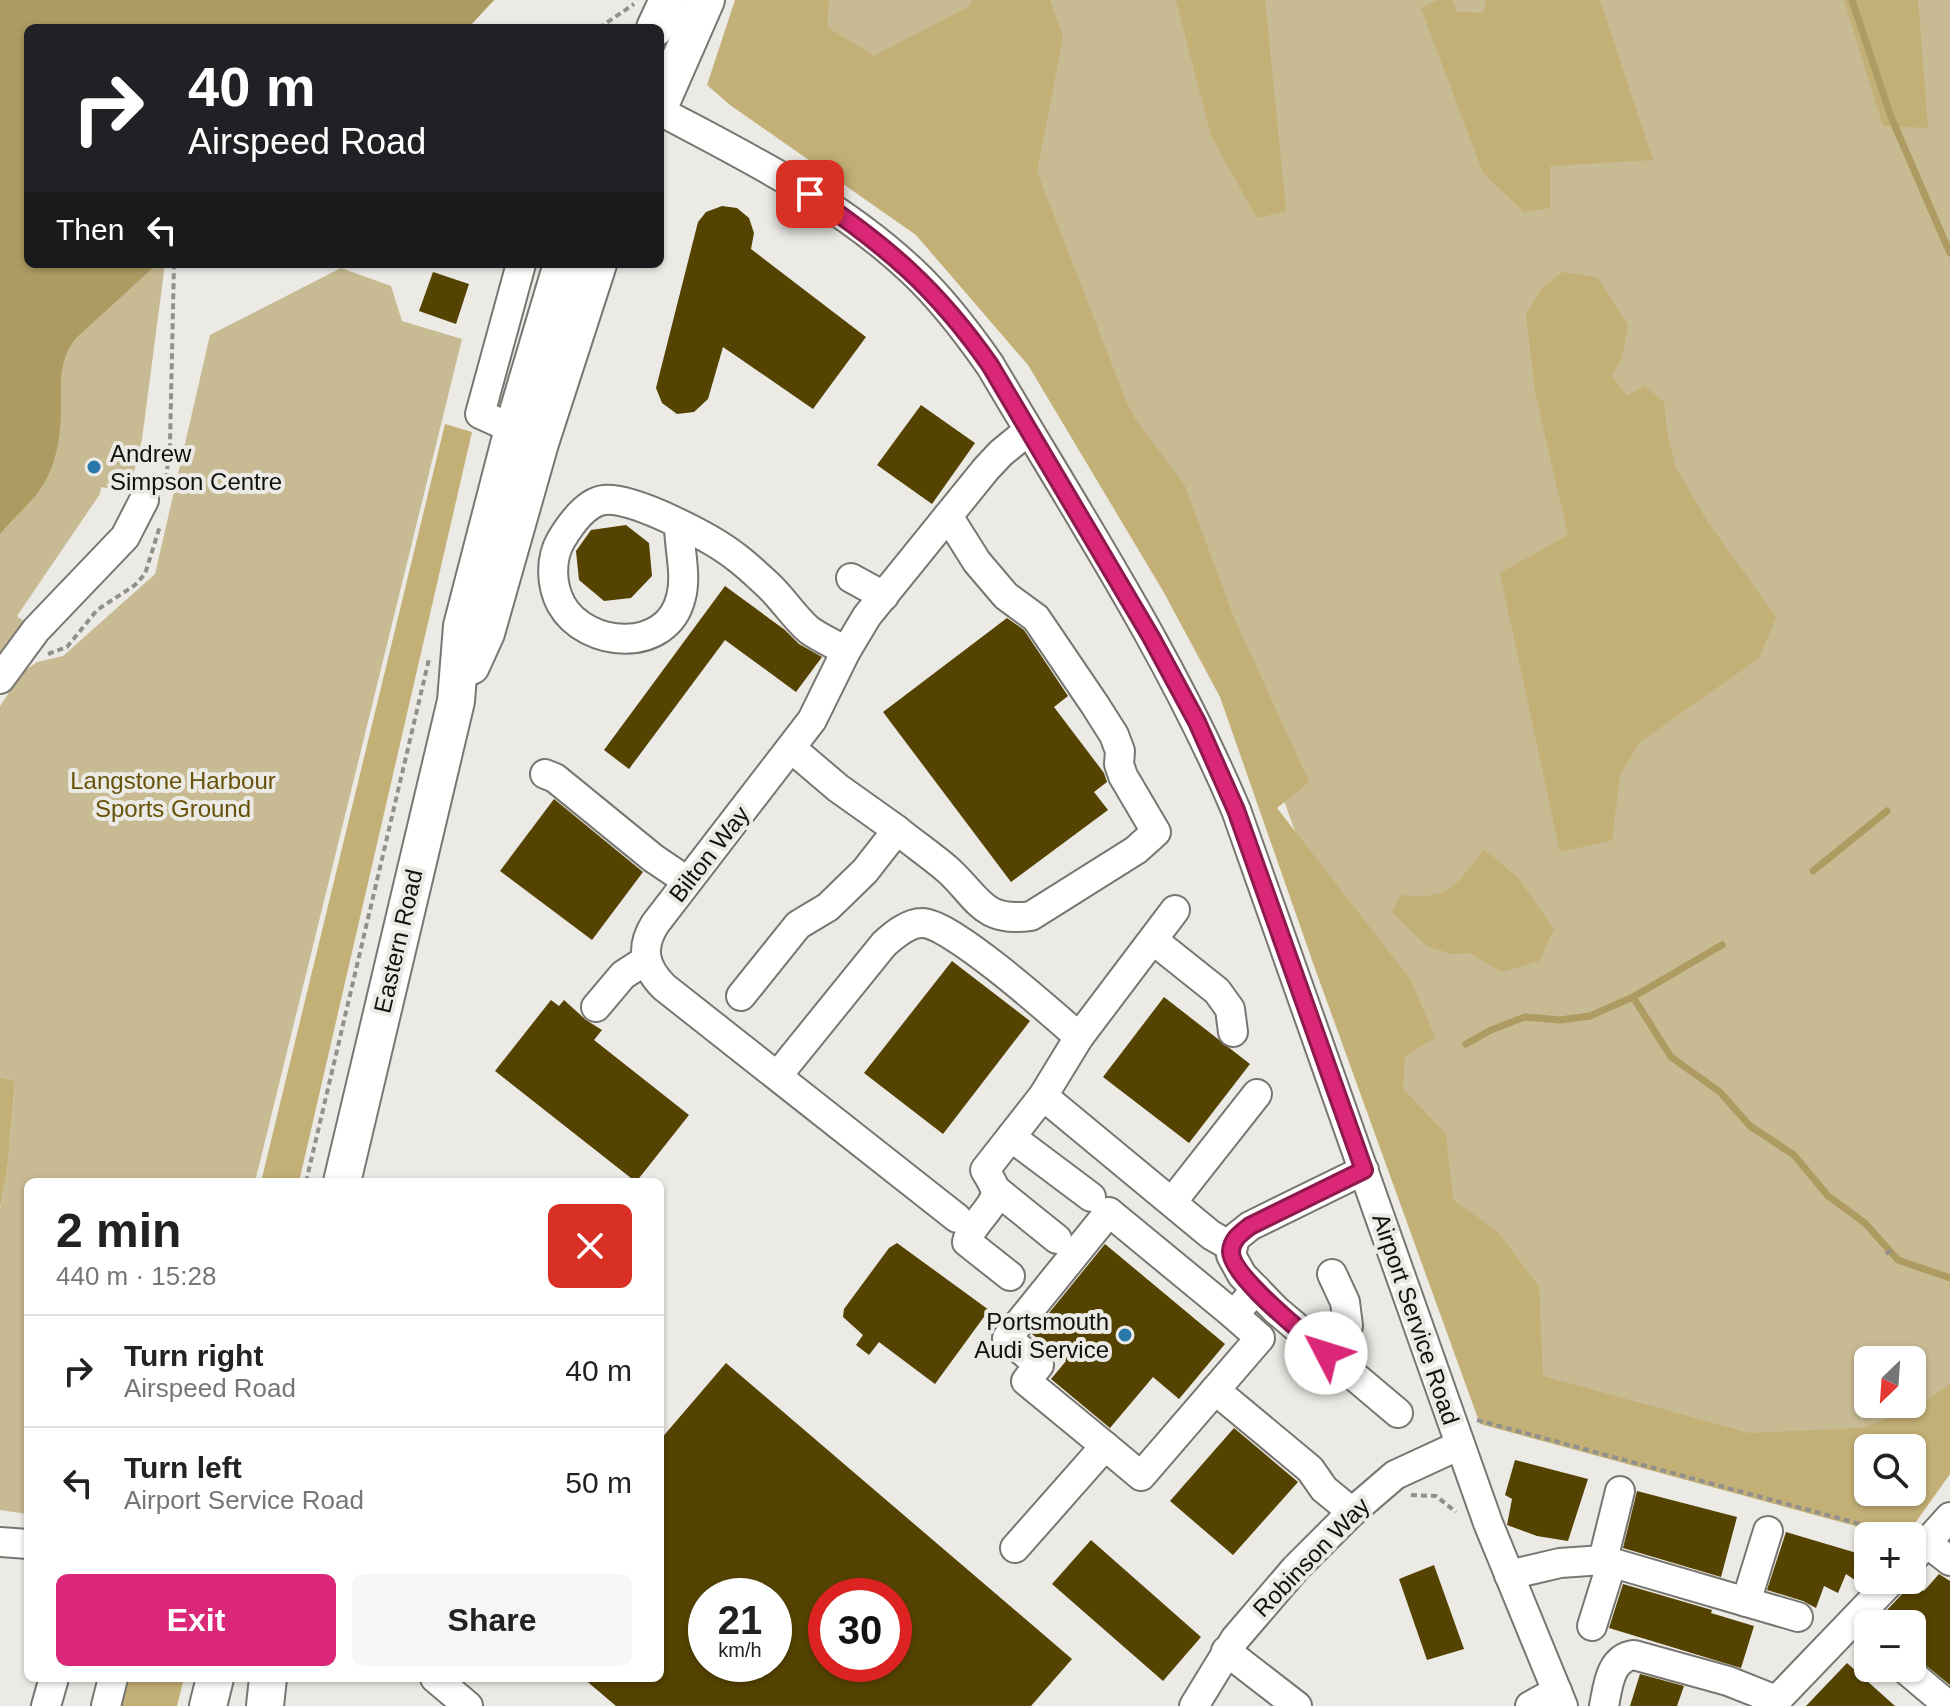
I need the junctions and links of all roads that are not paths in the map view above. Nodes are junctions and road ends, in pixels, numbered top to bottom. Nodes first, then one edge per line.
1 (668, 0) edge
2 (706, 0) edge
3 (657, 24) edge
4 (664, 99) edge
5 (664, 110) edge
6 (520, 268) edge
7 (561, 268) edge
8 (597, 268) edge
9 (513, 429) junction
10 (1028, 431) junction
11 (144, 500) dead end
12 (948, 516) junction
13 (679, 525) junction
14 (851, 578) dead end
15 (884, 596) junction
16 (846, 651) junction
17 (0, 679) edge
18 (456, 701) junction
19 (791, 748) junction
20 (545, 774) dead end
21 (897, 830) junction
22 (687, 881) junction
23 (1175, 910) dead end
24 (1153, 940) junction
25 (646, 960) junction
26 (741, 996) dead end
27 (596, 1007) dead end
28 (1233, 1032) dead end
29 (1079, 1037) junction
30 (778, 1075) junction
31 (1257, 1094) dead end
32 (1043, 1096) junction
33 (1011, 1137) junction
34 (1364, 1170) junction
35 (343, 1178) edge
36 (995, 1189) junction
37 (1091, 1197) dead end
38 (1172, 1202) junction
39 (957, 1218) dead end
40 (1057, 1239) dead end
41 (1232, 1247) junction
42 (1332, 1274) dead end
43 (1010, 1276) dead end
44 (1256, 1289) junction
45 (1234, 1315) junction
46 (1326, 1353) junction
47 (1215, 1390) junction
48 (1398, 1413) dead end
49 (1460, 1445) junction
50 (1105, 1446) junction
51 (1620, 1491) dead end
52 (1352, 1512) junction
53 (1950, 1517) edge
54 (1768, 1531) dead end
55 (1926, 1536) edge
56 (0, 1542) edge
57 (24, 1544) edge
58 (1015, 1548) dead end
59 (1926, 1551) edge
60 (1608, 1561) junction
61 (1950, 1561) edge
62 (1509, 1575) junction
63 (1746, 1602) junction
64 (1798, 1617) dead end
65 (1592, 1626) dead end
66 (1854, 1635) edge
67 (1226, 1651) junction
68 (53, 1682) edge
69 (112, 1682) edge
70 (214, 1682) edge
71 (268, 1682) edge
72 (1921, 1682) edge
73 (1560, 1699) edge
74 (1773, 1703) edge
75 (46, 1706) edge
76 (106, 1706) edge
77 (208, 1706) edge
78 (265, 1706) edge
79 (1194, 1706) edge
80 (1297, 1706) edge
81 (1530, 1706) edge
82 (1604, 1706) edge
83 (1949, 1706) edge

1 - 3 main road
2 - 4 main road
5 - 10 street, Airport Service Road
6 - 9 street
7 - 9 main road, Eastern Road
8 - 18 main road, Eastern Road
9 - 18 main road, Eastern Road
10 - 12 street, Bilton Way
10 - 34 street, Airport Service Road
11 - 17 street
12 - 15 street, Bilton Way
12 - 21 street
13 - 13 street
13 - 16 street
14 - 15 street
15 - 16 street, Bilton Way
16 - 19 street, Bilton Way
18 - 35 main road, Eastern Road
19 - 21 street
19 - 22 street, Bilton Way
20 - 22 street
21 - 26 street
22 - 25 street, Bilton Way
23 - 24 street
24 - 28 street
24 - 29 street
25 - 27 street
25 - 30 street
29 - 30 street
29 - 32 street
30 - 39 street
31 - 38 street
32 - 33 street
32 - 38 street
33 - 36 street
33 - 37 street
34 - 41 street
34 - 49 street, Airport Service Road
36 - 40 street
36 - 43 street
38 - 41 street
41 - 44 street
42 - 46 street
44 - 45 street
44 - 46 street
45 - 47 street
45 - 50 street
46 - 48 street
47 - 50 street
47 - 52 street
49 - 52 street, Robinson Way
49 - 62 street, Airport Service Road
50 - 58 street
51 - 60 street
52 - 67 street, Robinson Way
53 - 55 street
54 - 63 street
56 - 57 street
59 - 61 street
60 - 62 street
60 - 63 street
60 - 65 street
62 - 73 street, Airport Service Road
63 - 64 street
66 - 74 street
67 - 79 street, Robinson Way
67 - 80 street
68 - 75 street
69 - 76 street
70 - 77 main road
71 - 78 main road
72 - 83 street
73 - 81 street
74 - 82 street

